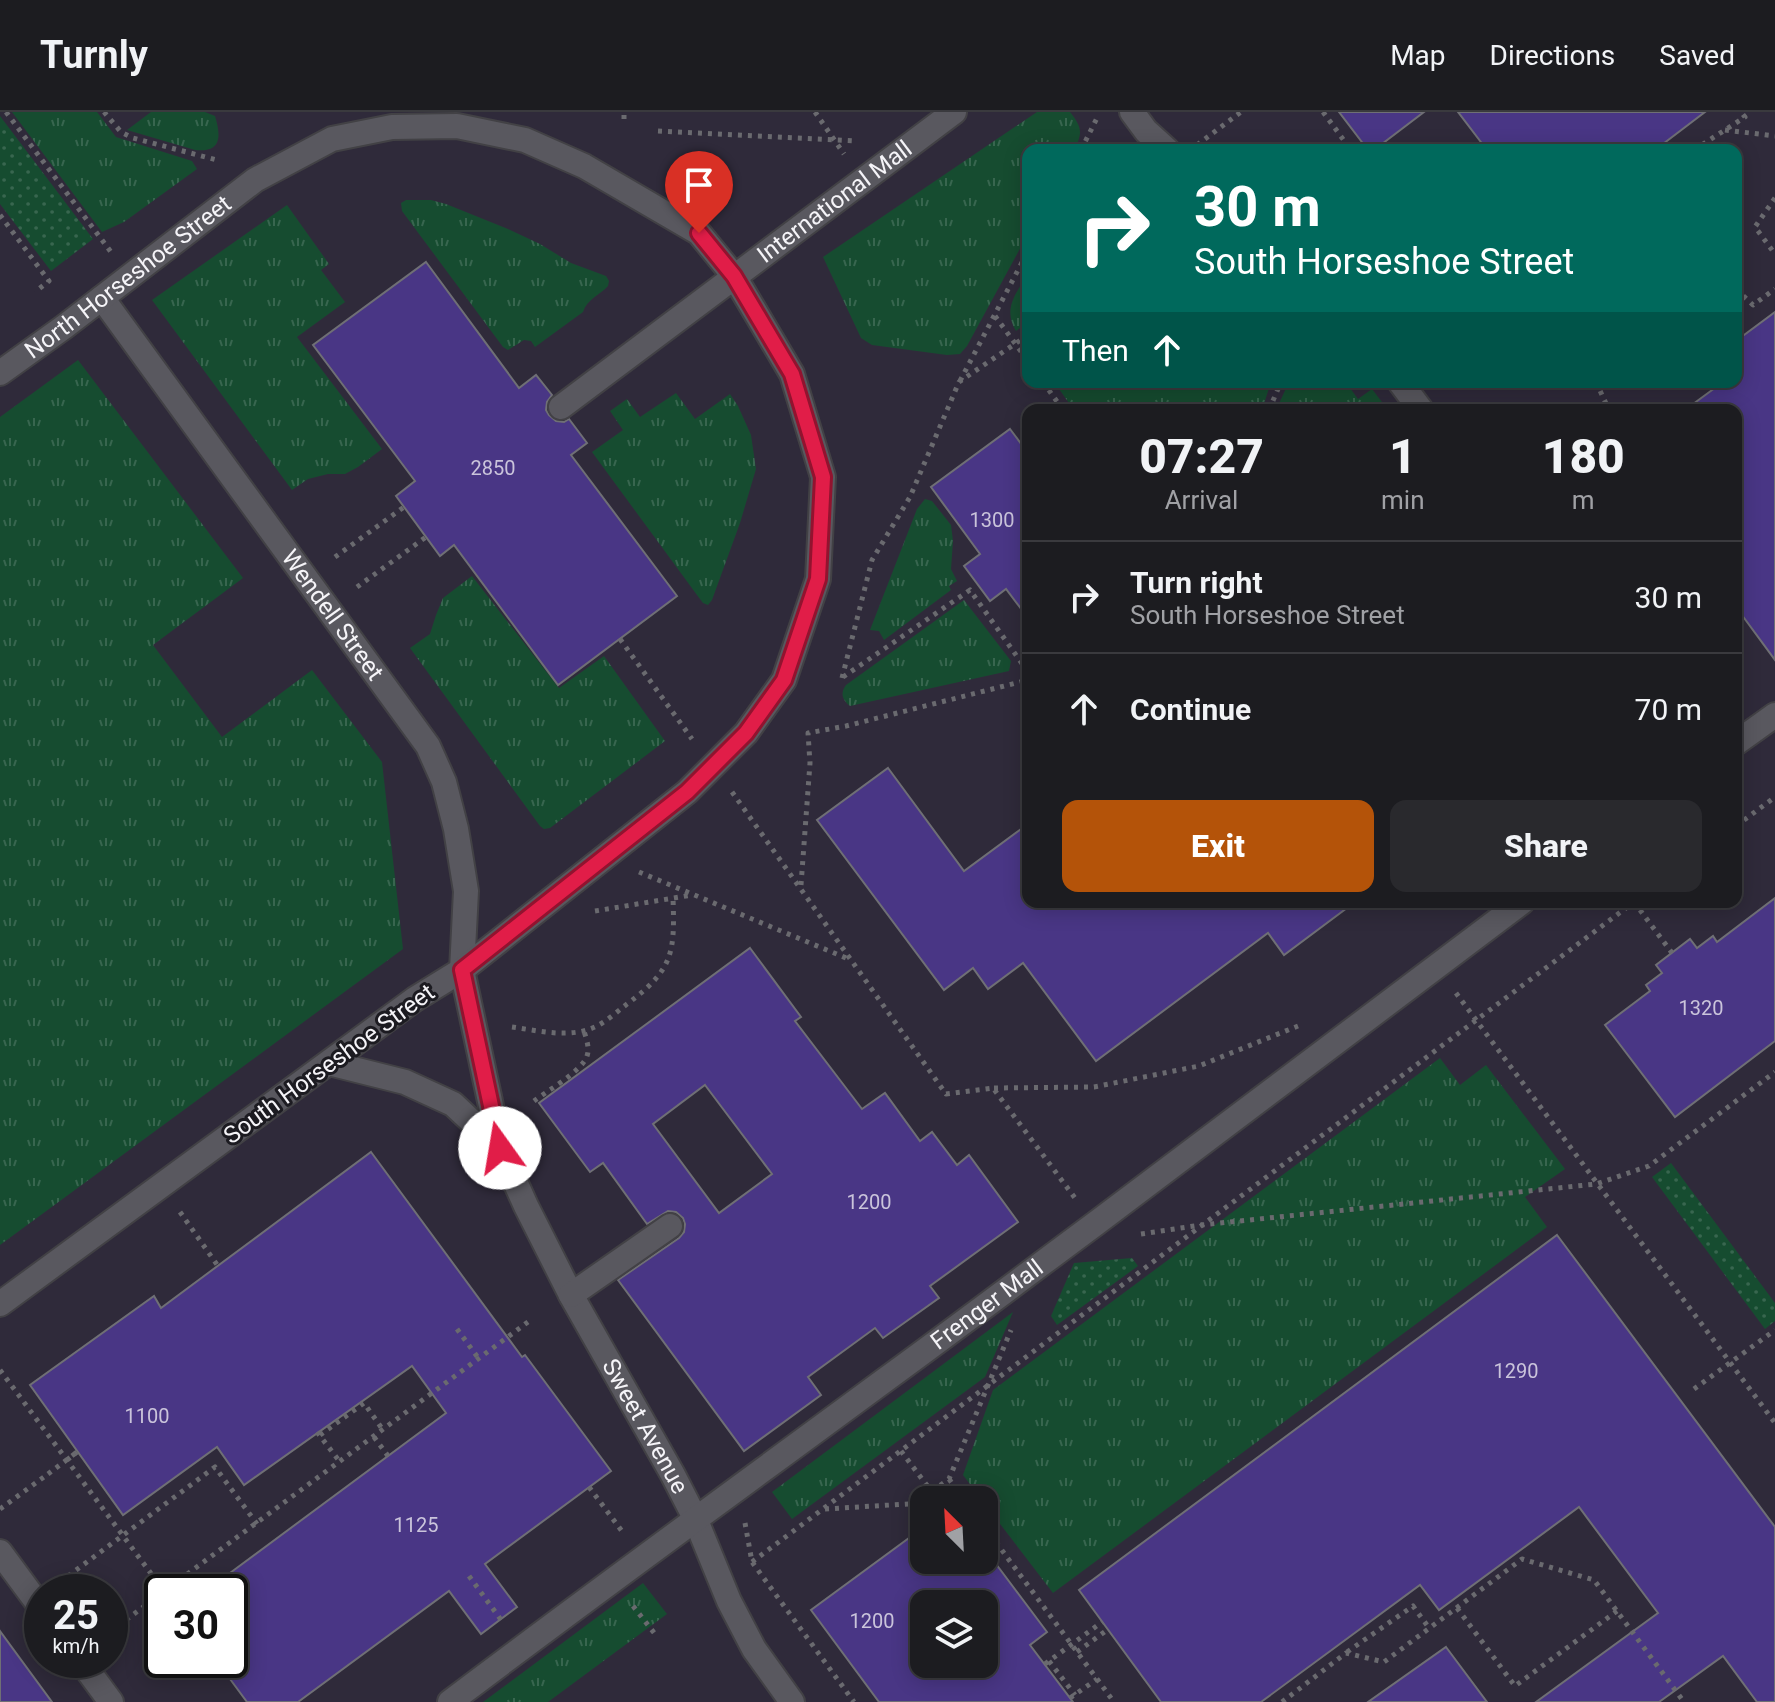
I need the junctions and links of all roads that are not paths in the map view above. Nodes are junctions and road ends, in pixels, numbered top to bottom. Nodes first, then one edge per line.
1 (954, 112) edge
2 (1132, 112) edge
3 (1160, 144) edge
4 (734, 276) junction
5 (102, 298) junction
6 (0, 373) edge
7 (561, 407) dead end
8 (1775, 715) edge
9 (1742, 739) edge
10 (1514, 908) edge
11 (462, 970) junction
12 (329, 1063) junction
13 (500, 1148) junction
14 (670, 1226) dead end
15 (571, 1295) junction
16 (0, 1304) edge
17 (695, 1518) junction
18 (0, 1552) edge
19 (24, 1585) edge
20 (93, 1678) edge
21 (111, 1702) edge
22 (450, 1702) edge
23 (792, 1702) edge

1 - 4 street, International Mall
2 - 3 street
4 - 5 street, North Horseshoe Street
4 - 7 street, International Mall
4 - 11 street, South Horseshoe Street
5 - 6 street, North Horseshoe Street
5 - 11 street, Wendell Street
8 - 9 street
10 - 17 street, Frenger Mall
11 - 12 street, South Horseshoe Street
11 - 13 street, Sweet Avenue
12 - 13 street, Sweet Avenue
12 - 16 street, South Horseshoe Street
13 - 15 street, Sweet Avenue
14 - 15 street
15 - 17 street, Sweet Avenue
17 - 22 street, Frenger Mall
17 - 23 street, Sweet Avenue
18 - 19 street
20 - 21 street

